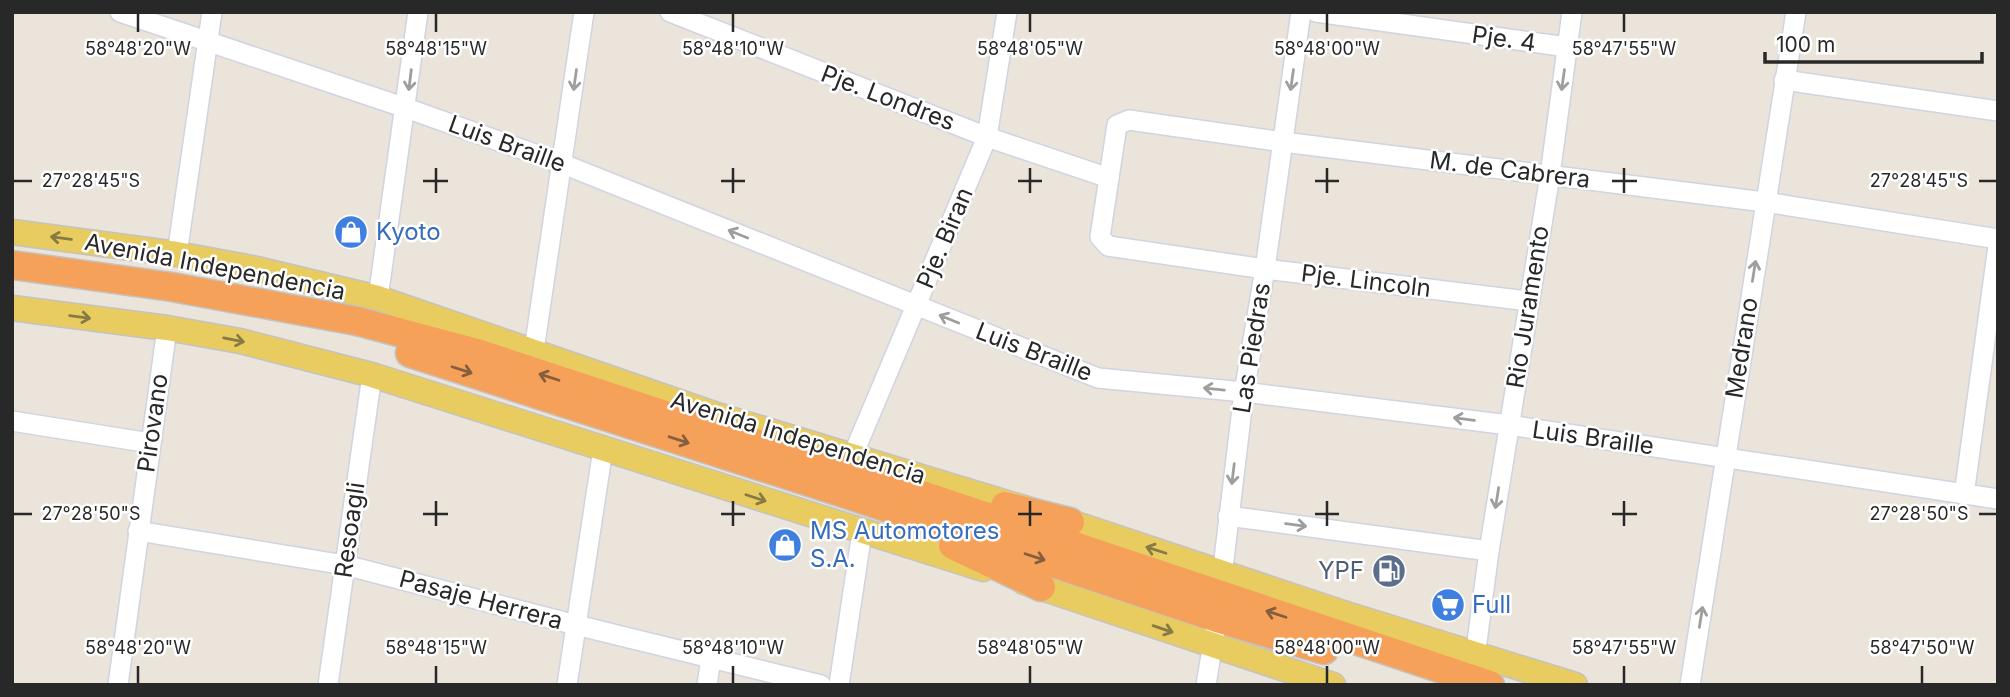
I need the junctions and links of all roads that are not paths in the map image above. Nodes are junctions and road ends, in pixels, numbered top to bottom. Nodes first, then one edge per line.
1 (120, 12) edge
2 (212, 12) edge
3 (418, 12) edge
4 (584, 12) edge
5 (670, 12) edge
6 (1007, 12) edge
7 (1301, 12) edge
8 (1316, 12) edge
9 (1572, 12) edge
10 (1796, 12) edge
11 (208, 40) junction
12 (1567, 47) junction
13 (1784, 80) junction
14 (406, 108) junction
15 (1998, 111) edge
16 (987, 137) junction
17 (1283, 142) junction
18 (563, 164) junction
19 (1549, 175) junction
20 (1108, 178) junction
21 (1765, 202) junction
22 (12, 232) edge
23 (1998, 239) edge
24 (1998, 246) edge
25 (177, 254) junction
26 (12, 265) edge
27 (1265, 269) junction
28 (12, 281) edge
29 (377, 298) junction
30 (1528, 301) junction
31 (917, 307) junction
32 (12, 308) edge
33 (167, 328) junction
34 (534, 350) junction
35 (574, 364) junction
36 (372, 375) junction
37 (1244, 392) junction
38 (12, 421) edge
39 (1509, 425) junction
40 (717, 432) junction
41 (150, 443) junction
42 (603, 449) junction
43 (1725, 457) junction
44 (846, 472) junction
45 (1964, 495) junction
46 (1998, 499) edge
47 (1228, 516) junction
48 (1070, 522) joint
49 (138, 531) junction
50 (862, 532) junction
51 (1489, 551) junction
52 (345, 565) junction
53 (1041, 587) junction
54 (1219, 595) junction
55 (576, 625) junction
56 (1213, 646) junction
57 (710, 658) junction
58 (1478, 675) edge
59 (118, 685) edge
60 (328, 685) edge
61 (568, 685) edge
62 (707, 685) edge
63 (821, 685) edge
64 (839, 685) edge
65 (1206, 685) edge
66 (1333, 685) edge
67 (1436, 685) edge
68 (1575, 685) edge
69 (1690, 685) edge

1 - 11 street, Luis Braille
2 - 11 street
3 -> 14 street
4 -> 18 street
5 - 16 street, Pje. Londres
6 - 16 street, Pje. Biran
7 -> 17 street, Las Piedras
8 - 12 street, Pje. 4
9 - 12 street, Rio Juramento
10 - 13 street, Medrano
11 - 14 street, Luis Braille
11 - 25 street
12 -> 19 street, Rio Juramento
13 - 15 street
13 - 21 street, Medrano
14 - 18 street, Luis Braille
14 - 29 street
16 - 20 street, Pje. Londres
16 - 31 street, Pje. Biran
17 - 19 street, M. de Cabrera
17 - 20 street, M. de Cabrera
17 - 27 street, Las Piedras
31 -> 18 street, Luis Braille
18 - 34 street
19 - 21 street, M. de Cabrera
19 - 30 street, Rio Juramento
20 - 27 street, Pje. Lincoln
21 - 23 street, M. de Cabrera
43 -> 21 street, Medrano
25 -> 22 main road, Avenida Independencia
24 - 45 street
25 - 29 main road, Avenida Independencia
40 -> 26 highway, Avenida Independencia
27 - 30 street, Pje. Lincoln
27 - 37 street, Las Piedras
28 -> 44 highway, Avenida Independencia
29 - 34 main road, Avenida Independencia
30 - 39 street, Rio Juramento
37 -> 31 street, Luis Braille
31 - 44 street, Pje. Biran
32 -> 33 main road
33 -> 36 main road
33 - 41 street, Pirovano
34 - 35 main road, Avenida Independencia
35 - 40 highway
35 - 44 main road, Avenida Independencia
36 - 42 main road
36 - 52 street, Resoagli
39 -> 37 street, Luis Braille
37 -> 47 street, Las Piedras
38 - 41 street
39 - 43 street, Luis Braille
39 -> 51 street, Rio Juramento
40 - 44 highway, Avenida Independencia
41 - 49 street, Pirovano
42 -> 50 main road
42 - 55 street
43 - 45 street, Luis Braille
69 -> 43 street, Medrano
44 - 48 highway
44 - 53 highway
44 - 54 highway, Avenida Independencia
45 - 46 street, Luis Braille
47 -> 51 street
47 - 54 street, Las Piedras
54 -> 48 main road, Avenida Independencia
49 - 52 street, Pasaje Herrera
49 - 59 street, Pirovano
50 - 53 main road
50 - 64 street
51 - 58 street, Rio Juramento
52 - 55 street, Pasaje Herrera
52 - 60 street, Resoagli
53 -> 56 main road
54 - 56 street, Las Piedras
58 -> 54 highway, Avenida Independencia
54 - 67 highway, Avenida Independencia
55 - 57 street, Pasaje Herrera
55 - 61 street
56 - 65 street, Las Piedras
56 - 66 main road
57 - 62 street
57 - 63 street, Pasaje Herrera
58 - 68 main road, Avenida Independencia

